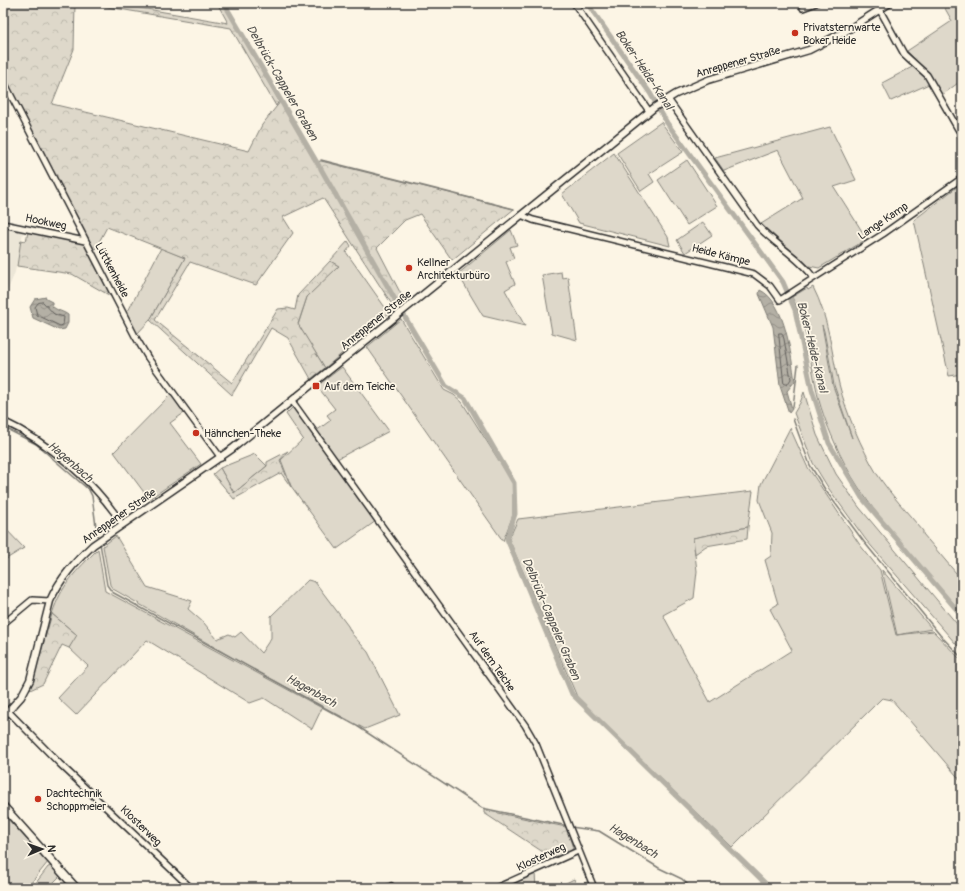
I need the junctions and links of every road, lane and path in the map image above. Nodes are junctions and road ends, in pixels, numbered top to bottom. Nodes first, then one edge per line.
1 (574, 3) edge
2 (816, 3) edge
3 (876, 3) edge
4 (890, 3) edge
5 (803, 8) dead end
6 (879, 10) junction
7 (3, 80) edge
8 (3, 91) edge
9 (9, 92) junction
10 (668, 99) junction
11 (649, 111) junction
12 (962, 136) edge
13 (962, 178) edge
14 (521, 215) junction
15 (3, 224) edge
16 (86, 241) junction
17 (814, 278) junction
18 (292, 401) junction
19 (3, 421) edge
20 (221, 458) junction
21 (122, 524) junction
22 (50, 601) junction
23 (3, 624) edge
24 (8, 711) junction
25 (3, 717) edge
26 (3, 806) edge
27 (578, 851) junction
28 (76, 888) edge
29 (191, 888) edge
30 (496, 888) edge
31 (594, 888) edge

1 - 11 street
2 - 5 street
3 - 6 street
4 - 6 street, Anreppener Straße
6 - 10 street, Anreppener Straße
6 - 12 street
7 - 9 street, Lüttkenheide
8 - 9 street
9 - 16 street, Lüttkenheide
10 - 11 street, Anreppener Straße
10 - 17 street
11 - 14 street, Anreppener Straße
13 - 17 street, Lange Kamp
14 - 17 street, Heide Kämpe
14 - 18 street, Anreppener Straße
15 - 16 street, Hookweg
16 - 20 street, Lüttkenheide
18 - 20 street, Anreppener Straße
18 - 27 street, Auf dem Teiche
19 - 21 street
20 - 21 street, Anreppener Straße
21 - 22 street, Anreppener Straße
22 - 23 street
22 - 24 street, Anreppener Straße
24 - 25 street, Anreppener Straße
24 - 29 street, Klosterweg
26 - 28 main road
27 - 30 street, Klosterweg
27 - 31 street, Klosterweg

